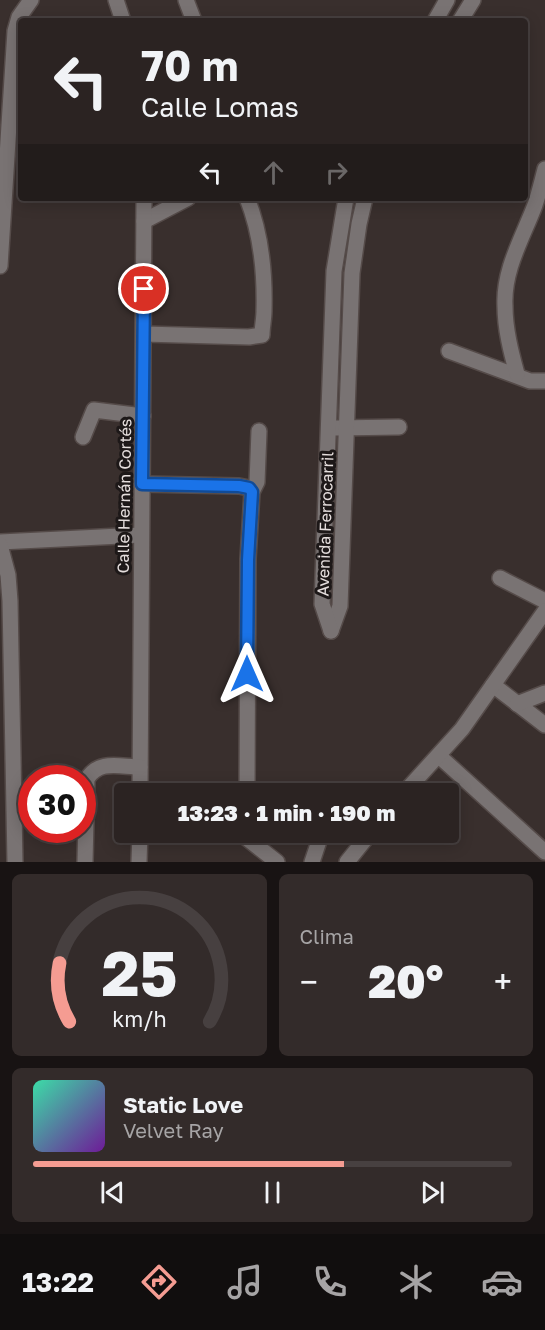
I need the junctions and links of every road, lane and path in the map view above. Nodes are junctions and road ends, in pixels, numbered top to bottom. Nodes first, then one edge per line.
1 (116, 0) edge
2 (186, 0) edge
3 (447, 0) edge
4 (473, 0) edge
5 (28, 3) edge
6 (122, 18) edge
7 (193, 18) edge
8 (437, 18) edge
9 (462, 18) edge
10 (6, 83) edge
11 (14, 160) edge
12 (545, 169) edge
13 (144, 201) edge
14 (183, 201) edge
15 (248, 201) edge
16 (345, 201) edge
17 (364, 201) edge
18 (144, 221) junction
19 (341, 221) junction
20 (359, 224) junction
21 (0, 266) edge
22 (144, 334) junction
23 (449, 351) dead end
24 (517, 374) junction
25 (545, 381) edge
26 (143, 416) junction
27 (329, 427) junction
28 (399, 427) dead end
29 (346, 428) junction
30 (259, 431) dead end
31 (83, 437) dead end
32 (142, 484) junction
33 (252, 492) junction
34 (141, 535) junction
35 (0, 544) edge
36 (500, 578) dead end
37 (545, 601) edge
38 (545, 611) edge
39 (493, 685) junction
40 (545, 693) edge
41 (517, 704) junction
42 (545, 725) edge
43 (439, 756) junction
44 (140, 768) junction
45 (6, 772) edge
46 (140, 783) edge
47 (247, 783) edge
48 (413, 783) edge
49 (140, 843) edge
50 (255, 843) edge
51 (318, 843) edge
52 (362, 843) edge
53 (545, 852) edge
54 (15, 862) edge
55 (85, 862) edge
56 (139, 862) edge
57 (277, 862) edge
58 (312, 862) edge
59 (347, 862) edge

1 - 6 street
2 - 7 street
3 - 8 street
4 - 9 street
5 - 10 street
10 - 11 street
11 - 21 street
12 - 24 street
13 - 18 street, Calle Hernán Cortés
14 - 18 street
15 - 22 street
16 - 19 street, Avenida Ferrocarril
17 - 20 street, Avenida Ferrocarril
18 - 22 street, Calle Hernán Cortés
19 - 20 street
19 - 27 street, Avenida Ferrocarril
20 - 29 street, Avenida Ferrocarril
22 - 26 street, Calle Hernán Cortés
23 - 24 street
24 - 25 street
26 - 31 street
26 - 32 street, Calle Hernán Cortés
27 - 29 street
27 - 29 street, Avenida Ferrocarril
28 - 29 street
30 - 33 street
32 - 33 street
32 - 34 street, Calle Hernán Cortés
33 - 47 street
34 - 35 street
34 - 44 street, Calle Hernán Cortés
35 - 45 street
36 - 37 street
38 - 39 street
39 - 41 street
39 - 43 street
40 - 41 street
41 - 42 street
43 - 48 street
43 - 53 street
44 - 46 street, Calle Hernán Cortés
44 - 55 street
45 - 54 street
49 - 56 street
50 - 57 street
51 - 58 street
52 - 59 street

